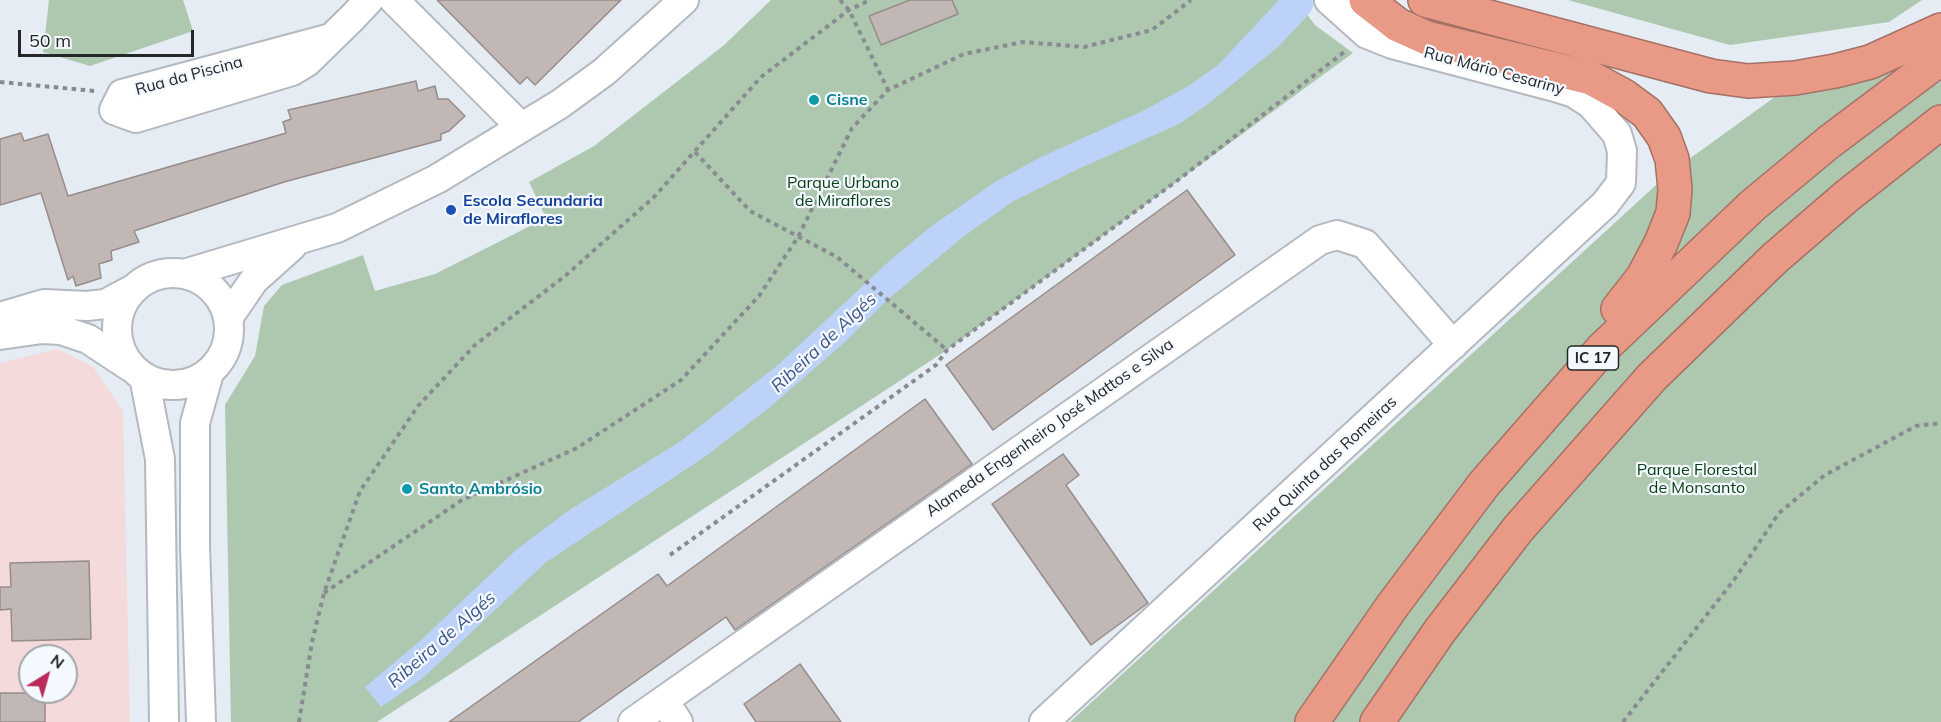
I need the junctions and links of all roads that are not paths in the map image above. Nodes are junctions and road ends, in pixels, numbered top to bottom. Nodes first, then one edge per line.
1 (369, 0) edge
2 (394, 0) edge
3 (684, 0) edge
4 (1329, 0) edge
5 (1366, 0) edge
6 (1425, 0) edge
7 (1941, 30) edge
8 (1941, 58) edge
9 (122, 93) road end
10 (1941, 122) edge
11 (522, 127) junction
12 (1605, 204) joint
13 (299, 241) junction
14 (184, 274) junction
15 (135, 288) junction
16 (0, 317) edge
17 (228, 318) junction
18 (0, 335) edge
19 (1453, 345) junction
20 (209, 373) junction
21 (140, 374) junction
22 (1484, 484) junction
23 (671, 711) edge
24 (164, 722) edge
25 (201, 722) edge
26 (633, 722) edge
27 (1044, 722) edge
28 (1312, 722) edge
29 (1377, 722) edge

1 - 9 street, Rua da Piscina
2 - 11 street
3 - 11 street
4 - 12 street, Rua Mário Cesariny
5 - 22 highway
6 - 7 highway
8 - 22 highway, IC 17
10 - 29 highway
11 - 13 street
12 - 19 street, Rua Quinta das Romeiras
13 - 14 street
13 - 17 street
14 - 15 street
14 - 17 street
15 - 16 street
15 - 21 street
17 - 20 street
18 - 21 street
19 - 23 street, Alameda Engenheiro José Mattos e Silva
19 - 27 street, Rua Quinta das Romeiras
20 - 21 street
20 - 25 street
21 - 24 street
22 - 28 highway, IC 17
23 - 26 street, Alameda Engenheiro José Mattos e Silva

